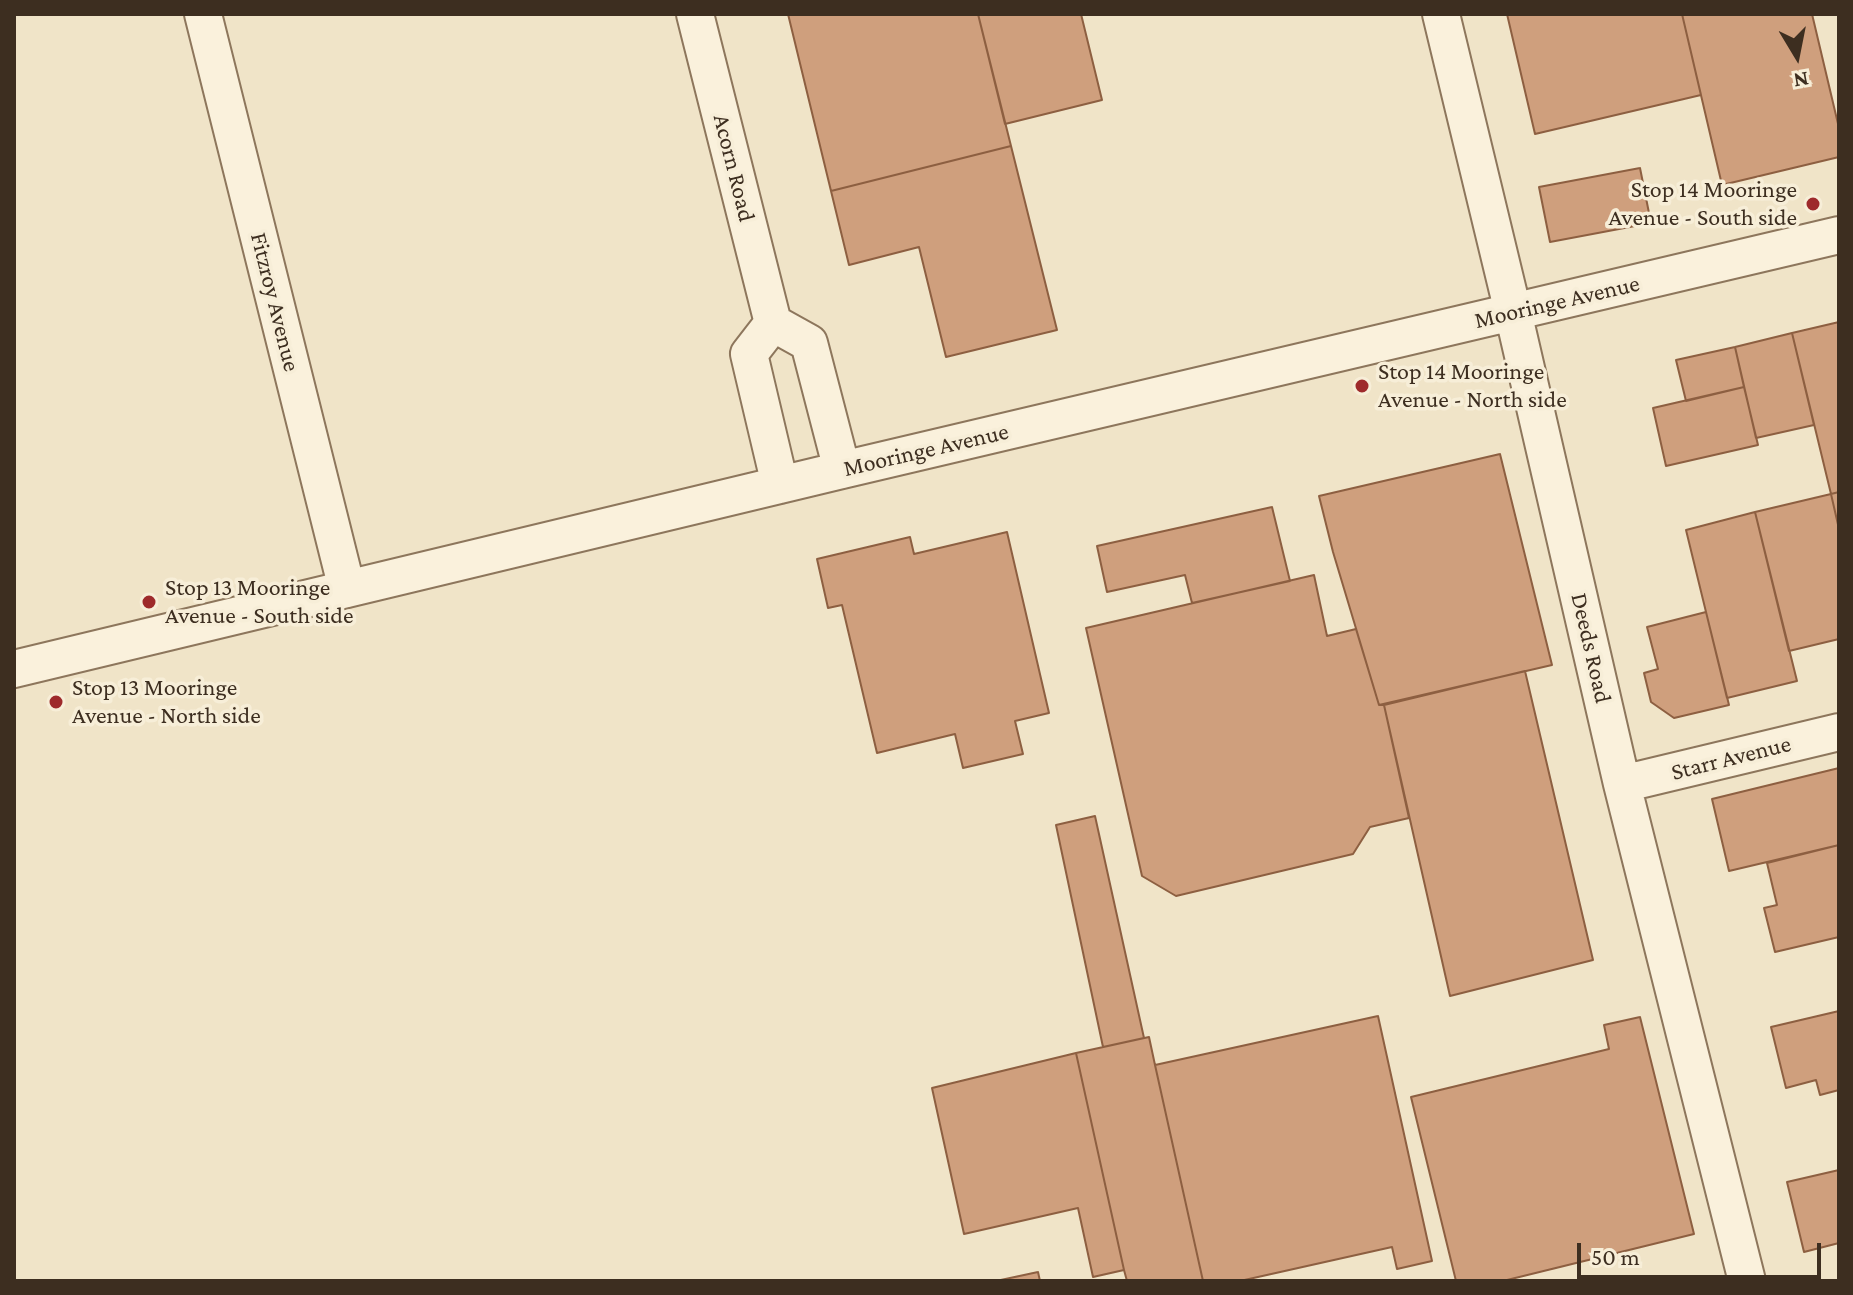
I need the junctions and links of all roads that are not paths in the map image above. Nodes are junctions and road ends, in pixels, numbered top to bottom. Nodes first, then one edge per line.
1 (203, 14) edge
2 (695, 14) edge
3 (1441, 14) edge
4 (1839, 235) edge
5 (1513, 312) junction
6 (773, 323) junction
7 (842, 470) junction
8 (780, 485) junction
9 (347, 589) junction
10 (14, 669) edge
11 (1839, 732) edge
12 (1622, 784) junction
13 (1747, 1281) edge

1 - 9 street, Fitzroy Avenue
2 - 6 street, Acorn Road
3 - 5 street, Deeds Road
4 - 5 street, Mooringe Avenue
5 - 7 street, Mooringe Avenue
5 - 12 street, Deeds Road
6 - 7 street
6 - 8 street
7 - 8 street, Mooringe Avenue
8 - 9 street, Mooringe Avenue
9 - 10 street, Mooringe Avenue
11 - 12 street, Starr Avenue
12 - 13 street, Deeds Road

